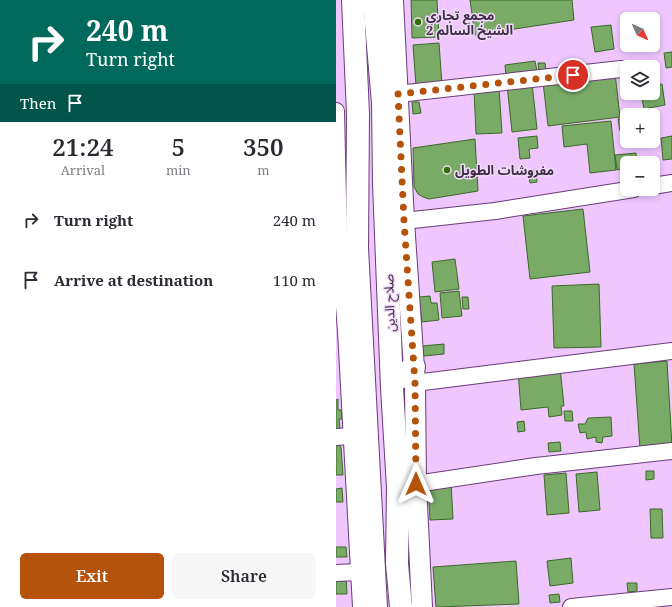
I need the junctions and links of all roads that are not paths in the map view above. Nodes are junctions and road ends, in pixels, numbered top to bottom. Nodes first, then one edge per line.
1 (353, 0) edge
2 (374, 0) edge
3 (393, 0) edge
4 (620, 69) edge
5 (398, 94) junction
6 (336, 111) edge
7 (336, 115) edge
8 (672, 183) edge
9 (660, 185) edge
10 (620, 191) edge
11 (348, 199) junction
12 (404, 221) junction
13 (338, 244) edge
14 (341, 331) edge
15 (672, 351) edge
16 (414, 375) junction
17 (392, 383) junction
18 (343, 436) edge
19 (672, 451) edge
20 (416, 484) junction
21 (397, 564) junction
22 (366, 565) junction
23 (336, 573) edge
24 (672, 598) edge
25 (361, 607) edge
26 (376, 607) edge
27 (401, 607) edge
28 (422, 607) edge
29 (571, 607) edge

1 - 11 highway
2 - 17 highway, صلاح الدين
3 - 5 main road
4 - 5 street
5 - 12 main road
6 - 7 street
7 - 11 street
8 - 9 street
10 - 12 street
11 - 13 street
11 - 22 highway
12 - 16 main road
13 - 14 street
14 - 18 street
15 - 16 street
16 - 17 highway
16 - 20 main road
17 - 21 highway, صلاح الدين
18 - 22 street
19 - 20 street
20 - 28 main road
21 - 22 highway
21 - 27 highway, صلاح الدين
22 - 23 street
22 - 25 street
22 - 26 highway
24 - 29 street

